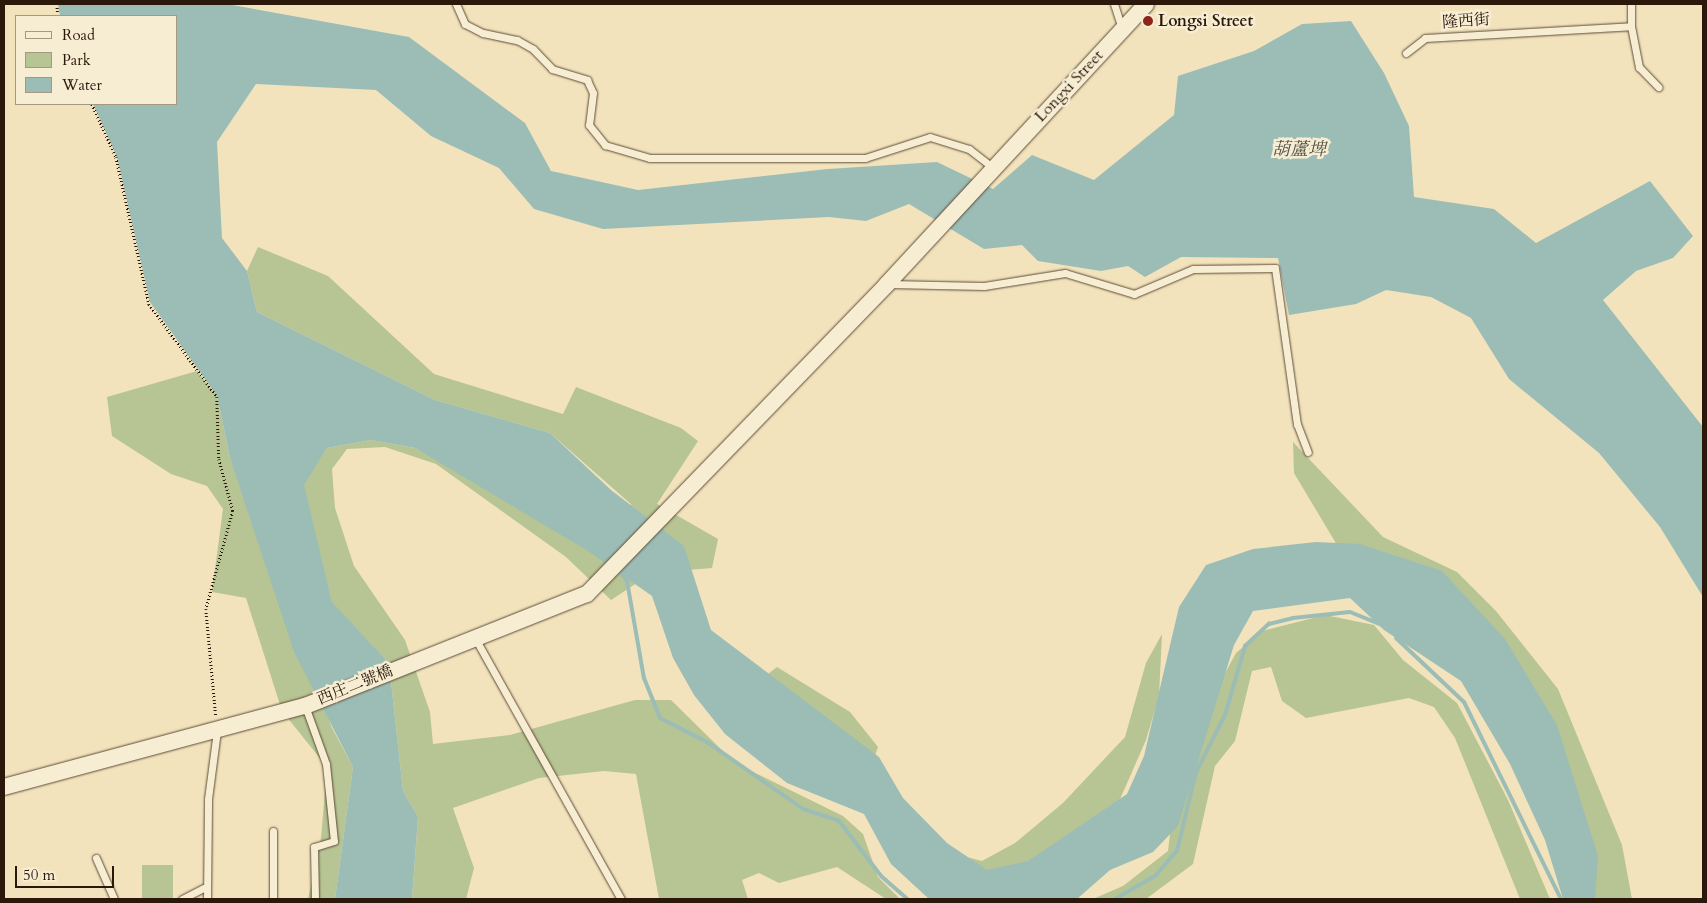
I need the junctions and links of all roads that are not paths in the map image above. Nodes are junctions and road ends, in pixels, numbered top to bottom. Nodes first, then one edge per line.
1 (456, 4) edge
2 (1114, 4) edge
3 (1146, 4) edge
4 (1631, 4) edge
5 (1631, 26) junction
6 (1122, 29) junction
7 (1406, 53) dead end
8 (1658, 87) dead end
9 (993, 168) junction
10 (886, 284) junction
11 (1308, 452) dead end
12 (625, 555) joint
13 (475, 638) junction
14 (305, 706) junction
15 (217, 732) junction
16 (4, 787) edge
17 (273, 831) dead end
18 (96, 858) dead end
19 (204, 888) junction
20 (114, 899) edge
21 (182, 899) edge
22 (207, 899) edge
23 (273, 899) edge
24 (314, 899) edge
25 (621, 899) edge

1 - 9 lane
2 - 6 lane
3 - 6 street, Longxi Street
4 - 5 lane
5 - 7 lane, 隆西街
5 - 8 lane
6 - 9 street, Longxi Street
9 - 10 street, Longxi Street
10 - 11 lane
10 - 12 street, Longxi Street
12 - 13 street, 西庄二號橋
13 - 14 street, 西庄二號橋
13 - 25 lane
14 - 15 street, 西庄二號橋
14 - 24 lane
15 - 16 street, 西庄二號橋
15 - 19 lane
17 - 23 lane
18 - 20 lane
19 - 21 lane
19 - 22 lane

